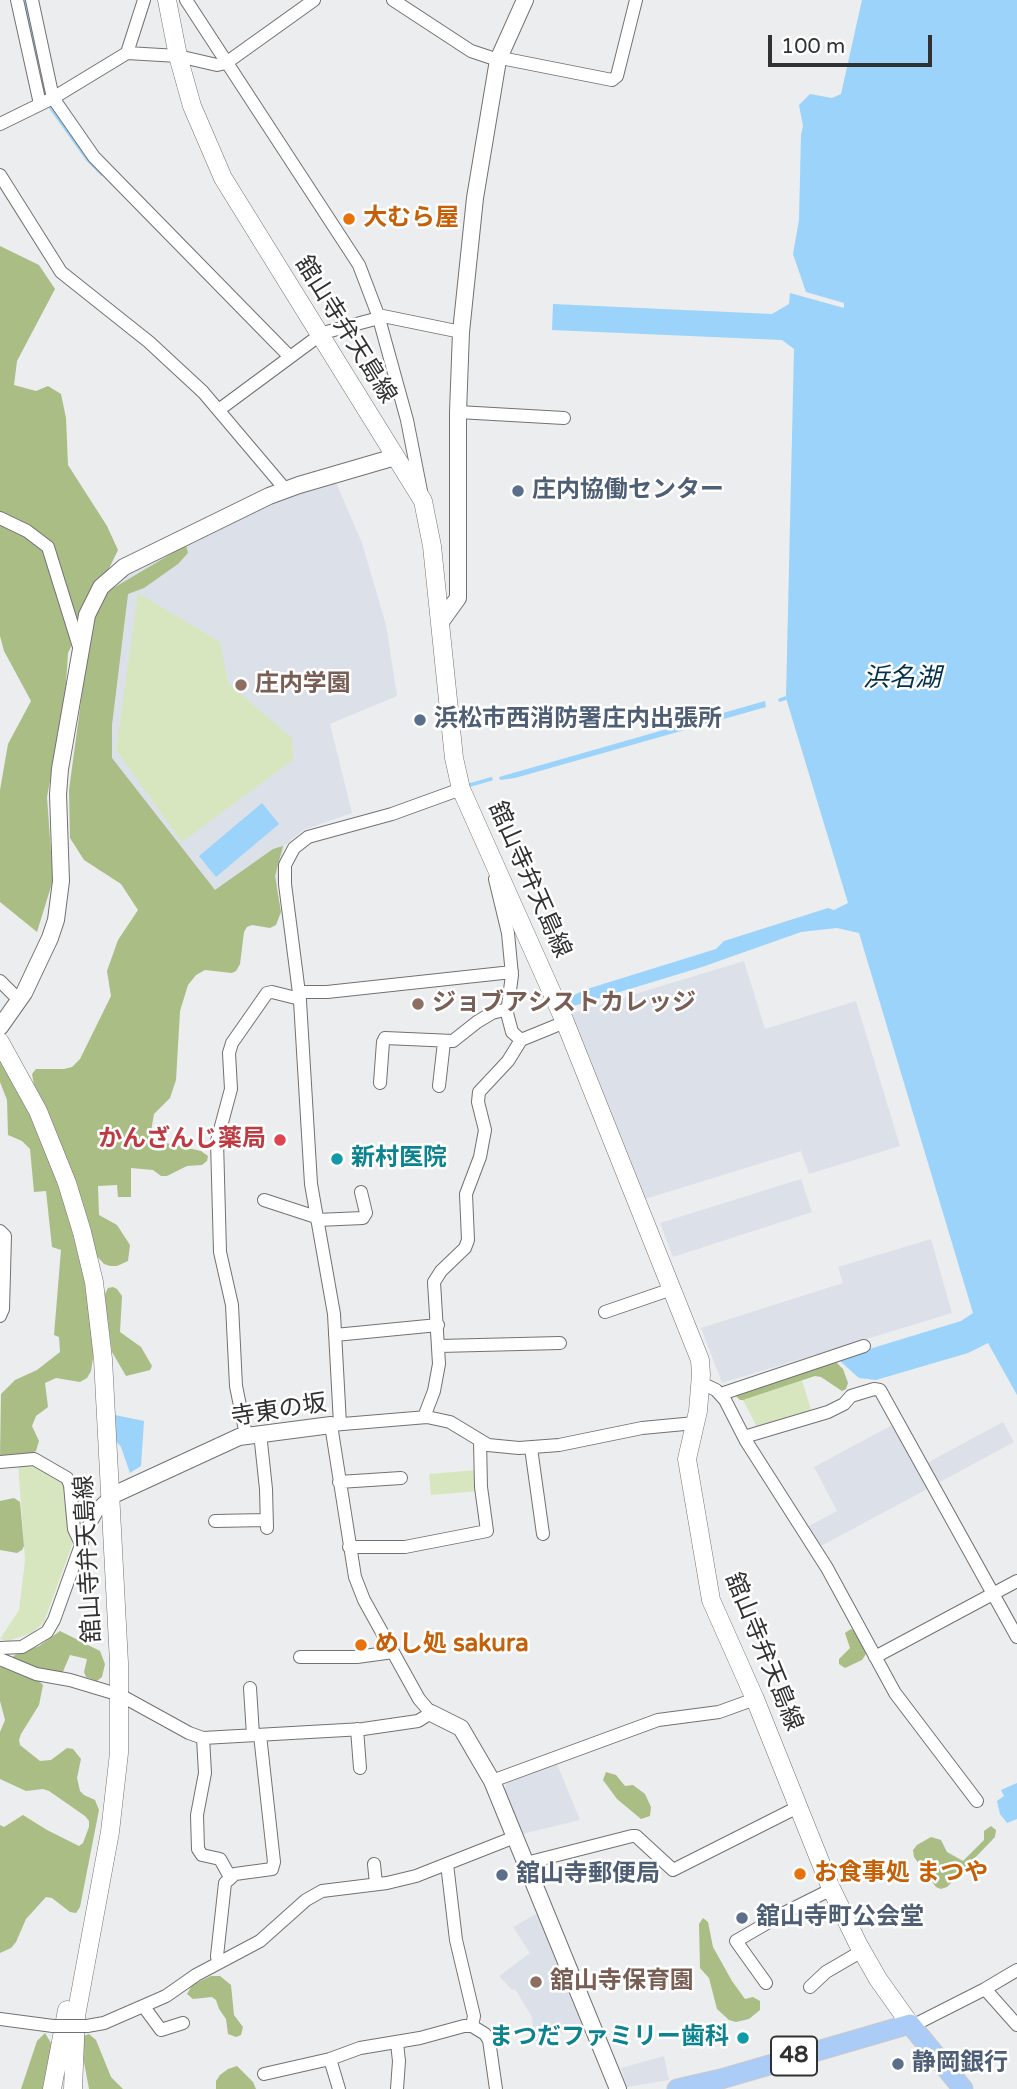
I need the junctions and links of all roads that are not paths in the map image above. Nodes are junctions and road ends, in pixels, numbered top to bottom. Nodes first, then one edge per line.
1 (17, 0) edge
2 (32, 0) edge
3 (144, 0) edge
4 (167, 0) edge
5 (186, 0) edge
6 (314, 0) edge
7 (393, 0) edge
8 (524, 0) edge
9 (636, 0) edge
10 (127, 53) junction
11 (178, 56) junction
12 (498, 60) junction
13 (226, 62) junction
14 (52, 98) junction
15 (40, 104) junction
16 (0, 124) edge
17 (0, 175) edge
18 (379, 316) junction
19 (461, 332) junction
20 (319, 334) junction
21 (290, 357) junction
22 (219, 410) junction
23 (458, 412) junction
24 (564, 418) dead end
25 (396, 457) junction
26 (285, 489) junction
27 (423, 501) junction
28 (0, 518) edge
29 (440, 624) junction
30 (80, 650) junction
31 (461, 789) junction
32 (510, 914) junction
33 (512, 972) junction
34 (0, 981) edge
35 (300, 996) junction
36 (20, 1001) junction
37 (508, 1009) junction
38 (5, 1021) edge
39 (565, 1022) junction
40 (521, 1040) junction
41 (0, 1042) edge
42 (444, 1042) junction
43 (380, 1083) dead end
44 (439, 1086) dead end
45 (361, 1192) dead end
46 (264, 1200) dead end
47 (317, 1218) junction
48 (0, 1231) edge
49 (673, 1289) junction
50 (605, 1312) dead end
51 (0, 1316) edge
52 (438, 1325) junction
53 (335, 1335) junction
54 (560, 1343) dead end
55 (439, 1346) junction
56 (864, 1346) dead end
57 (701, 1383) junction
58 (721, 1394) junction
59 (424, 1417) junction
60 (695, 1423) junction
61 (335, 1425) junction
62 (253, 1434) junction
63 (744, 1437) junction
64 (480, 1441) junction
65 (531, 1448) junction
66 (0, 1462) edge
67 (401, 1478) dead end
68 (339, 1482) junction
69 (111, 1496) junction
70 (215, 1521) dead end
71 (543, 1534) dead end
72 (81, 1544) junction
73 (349, 1547) junction
74 (1017, 1581) edge
75 (993, 1594) junction
76 (1017, 1637) edge
77 (0, 1647) edge
78 (393, 1651) junction
79 (300, 1657) dead end
80 (875, 1657) junction
81 (0, 1660) edge
82 (250, 1688) dead end
83 (120, 1695) junction
84 (755, 1699) junction
85 (431, 1713) junction
86 (357, 1729) junction
87 (256, 1735) junction
88 (202, 1738) junction
89 (360, 1768) dead end
90 (492, 1782) junction
91 (977, 1801) dead end
92 (798, 1807) junction
93 (515, 1837) junction
94 (526, 1863) junction
95 (374, 1864) dead end
96 (447, 1864) junction
97 (230, 1877) junction
98 (376, 1884) junction
99 (832, 1889) junction
100 (94, 1917) junction
101 (862, 1951) junction
102 (218, 1963) junction
103 (1017, 1970) edge
104 (766, 1983) dead end
105 (810, 1987) dead end
106 (985, 1989) junction
107 (144, 2007) junction
108 (0, 2019) edge
109 (183, 2023) dead end
110 (911, 2025) junction
111 (1017, 2025) edge
112 (472, 2026) junction
113 (81, 2031) junction
114 (397, 2043) junction
115 (330, 2059) junction
116 (264, 2074) dead end
117 (52, 2089) edge
118 (73, 2089) edge
119 (83, 2089) edge
120 (339, 2089) edge
121 (397, 2089) edge
122 (496, 2089) edge
123 (618, 2089) edge
124 (677, 2089) edge
125 (963, 2089) edge

1 - 15 street
2 - 14 street
3 - 10 street
4 - 11 main road, 舘山寺弁天島線
5 - 13 street
6 - 13 street
7 - 12 street
8 - 12 street
9 - 12 street
10 - 11 street
10 - 14 street
11 - 13 street
11 - 20 main road, 舘山寺弁天島線
12 - 19 street
13 - 18 street
14 - 15 street
14 - 21 street
15 - 16 street
17 - 22 street
18 - 19 street
18 - 20 street
18 - 27 street
19 - 23 street
20 - 21 street
20 - 25 main road, 舘山寺弁天島線
21 - 22 street
22 - 26 street
23 - 24 street
23 - 29 street
25 - 26 street
25 - 27 main road, 舘山寺弁天島線
26 - 30 street
27 - 29 main road, 舘山寺弁天島線
28 - 30 street
29 - 31 main road, 舘山寺弁天島線
30 - 36 street
31 - 32 main road, 舘山寺弁天島線
31 - 35 street
32 - 33 street
32 - 39 main road, 舘山寺弁天島線
33 - 35 street
33 - 37 street
34 - 36 street
35 - 47 street
35 - 62 street
36 - 38 street
37 - 40 street
37 - 42 street
39 - 40 street
39 - 49 main road, 舘山寺弁天島線
40 - 52 street
41 - 69 main road, 舘山寺弁天島線
42 - 43 street
42 - 44 street
45 - 47 street
46 - 47 street
47 - 53 street
48 - 51 street
49 - 50 street
49 - 57 main road, 舘山寺弁天島線
52 - 53 street
52 - 55 street
53 - 61 street
54 - 55 street
55 - 59 street
56 - 58 street
57 - 58 street
57 - 60 main road, 舘山寺弁天島線
58 - 63 street
59 - 61 street, 寺東の坂
59 - 64 street
60 - 65 street
60 - 84 main road, 舘山寺弁天島線
61 - 62 street, 寺東の坂
61 - 68 street
62 - 69 street, 寺東の坂
62 - 70 street
63 - 75 street
63 - 80 street
64 - 65 street
64 - 73 street
65 - 71 street
66 - 72 street
67 - 68 street
68 - 73 street
69 - 72 street
69 - 83 main road, 舘山寺弁天島線
72 - 77 street
73 - 78 street
74 - 75 street
75 - 76 street
75 - 80 street
78 - 79 street
78 - 85 street
80 - 91 street
81 - 83 street
82 - 87 street
83 - 88 street
83 - 100 main road, 舘山寺弁天島線
84 - 90 street
84 - 92 main road, 舘山寺弁天島線
85 - 86 street
85 - 90 street
86 - 87 street
86 - 89 street
87 - 88 street
87 - 97 street
88 - 97 street
90 - 93 street
92 - 94 street
92 - 99 main road, 舘山寺弁天島線
93 - 94 street
93 - 96 street
94 - 123 street
95 - 98 street
96 - 98 street
96 - 112 street
97 - 102 street
98 - 102 street
99 - 101 main road, 舘山寺弁天島線
99 - 104 street
100 - 113 main road, 舘山寺弁天島線
100 - 117 main road
101 - 105 street
101 - 110 main road, 舘山寺弁天島線
102 - 107 street
103 - 106 street
106 - 110 street
106 - 111 street
107 - 109 street
107 - 113 street
108 - 113 street, bridge
110 - 124 main road, 48
110 - 125 main road
112 - 114 street
112 - 122 street
113 - 118 main road, 舘山寺弁天島線
113 - 119 main road
114 - 115 street
114 - 121 street
115 - 116 street
115 - 120 street

